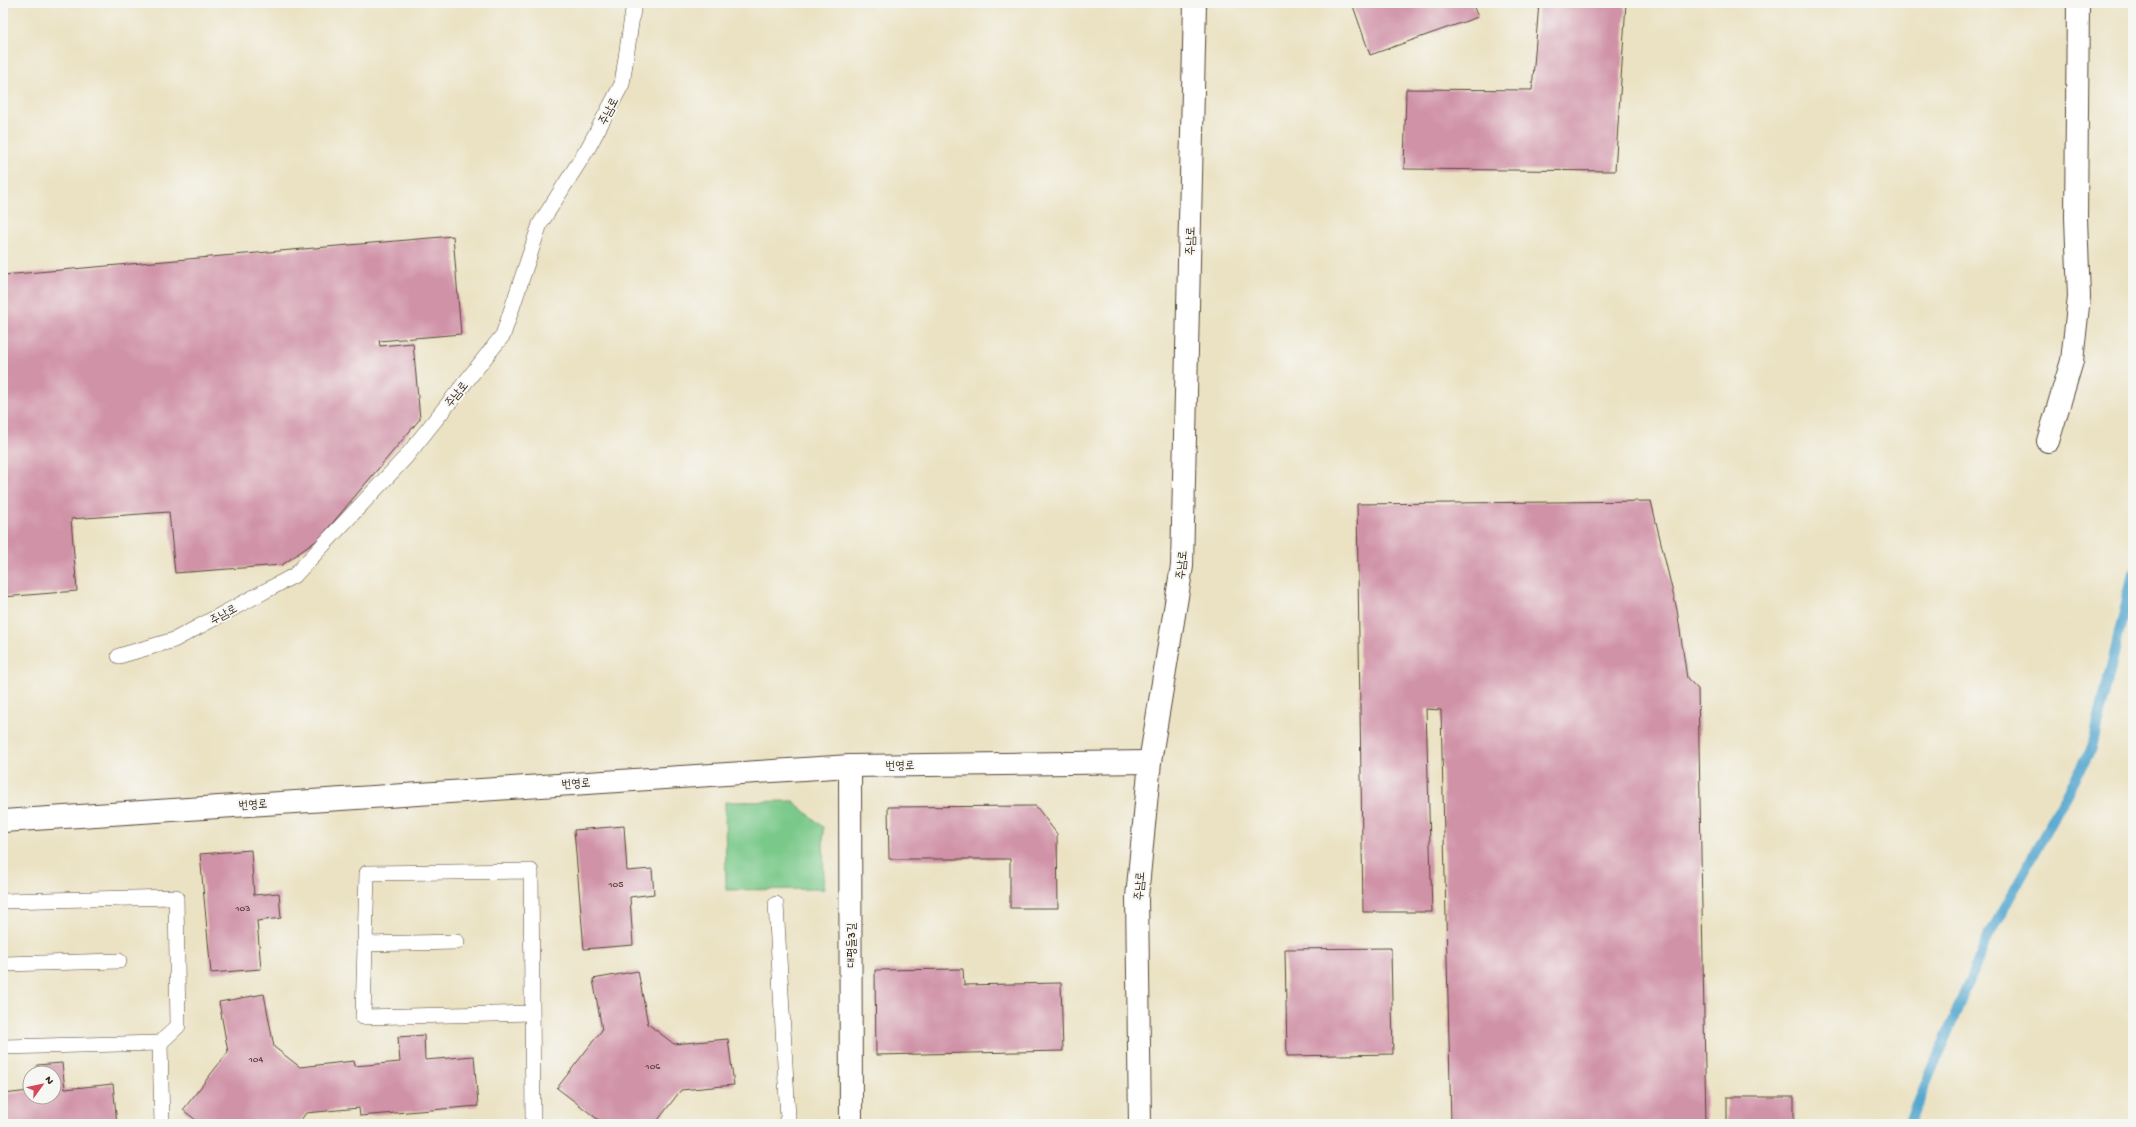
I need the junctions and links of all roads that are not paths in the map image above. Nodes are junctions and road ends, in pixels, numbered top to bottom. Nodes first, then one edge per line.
1 (634, 3) edge
2 (1195, 3) edge
3 (2078, 3) edge
4 (2048, 441) dead end
5 (119, 656) dead end
6 (1150, 762) junction
7 (850, 766) junction
8 (3, 821) edge
9 (3, 901) edge
10 (776, 904) dead end
11 (457, 942) dead end
12 (364, 944) junction
13 (119, 961) dead end
14 (3, 964) edge
15 (532, 1013) junction
16 (160, 1043) junction
17 (3, 1046) edge
18 (162, 1124) edge
19 (533, 1124) edge
20 (785, 1124) edge
21 (851, 1124) edge
22 (1140, 1124) edge

1 - 5 lane, 주남로
2 - 6 street, 주남로
3 - 4 street
6 - 7 street, 번영로
6 - 22 street, 주남로
7 - 8 street, 번영로
7 - 21 street, 대평들3길
9 - 16 lane
10 - 20 lane
11 - 12 lane
12 - 15 lane
12 - 15 lane
13 - 14 lane
15 - 19 lane
16 - 17 lane
16 - 18 lane

